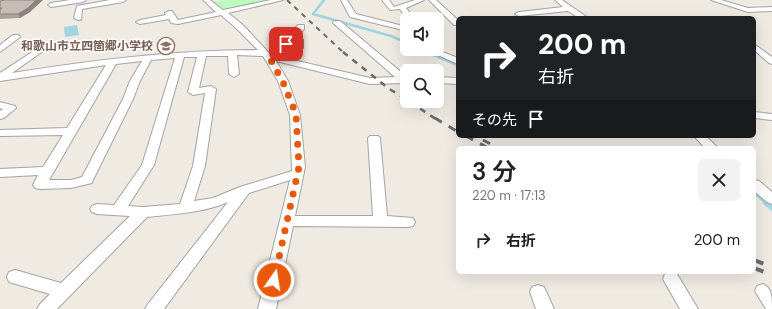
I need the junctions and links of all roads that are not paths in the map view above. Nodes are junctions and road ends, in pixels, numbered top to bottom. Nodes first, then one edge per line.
1 (78, 0) edge
2 (123, 0) edge
3 (206, 0) edge
4 (280, 0) edge
5 (344, 0) edge
6 (385, 0) edge
7 (421, 0) edge
8 (432, 0) edge
9 (558, 0) edge
10 (714, 0) edge
11 (51, 5) dead end
12 (402, 8) junction
13 (512, 8) dead end
14 (772, 9) edge
15 (569, 10) junction
16 (222, 12) junction
17 (405, 12) edge
18 (542, 12) junction
19 (522, 16) edge
20 (549, 16) edge
21 (580, 16) edge
22 (78, 18) dead end
23 (140, 22) dead end
24 (456, 22) edge
25 (337, 23) dead end
26 (301, 27) dead end
27 (400, 27) edge
28 (16, 37) dead end
29 (43, 47) dead end
30 (756, 48) edge
31 (0, 49) edge
32 (232, 53) junction
33 (202, 54) junction
34 (267, 55) junction
35 (444, 55) edge
36 (180, 56) junction
37 (148, 58) junction
38 (456, 60) edge
39 (113, 61) junction
40 (772, 61) edge
41 (234, 74) dead end
42 (400, 76) edge
43 (0, 78) edge
44 (400, 80) edge
45 (444, 80) edge
46 (456, 81) edge
47 (0, 105) edge
48 (756, 115) edge
49 (0, 116) edge
50 (772, 117) edge
51 (71, 131) junction
52 (0, 133) edge
53 (374, 138) dead end
54 (702, 138) edge
55 (710, 146) edge
56 (47, 171) junction
57 (298, 173) junction
58 (0, 174) edge
59 (756, 186) edge
60 (245, 190) junction
61 (772, 200) edge
62 (184, 208) junction
63 (96, 209) dead end
64 (118, 210) junction
65 (143, 212) junction
66 (287, 221) junction
67 (380, 221) junction
68 (408, 222) dead end
69 (15, 277) dead end
70 (671, 279) dead end
71 (63, 291) junction
72 (538, 292) dead end
73 (46, 309) edge
74 (154, 309) edge
75 (268, 309) edge
76 (545, 309) edge
77 (689, 309) edge

1 - 11 street
2 - 22 street
3 - 16 street
4 - 16 street
5 - 27 street
6 - 12 street
7 - 12 street
8 - 24 street
9 - 15 street
10 - 14 street
12 - 17 street
13 - 19 street
15 - 18 street
15 - 21 street
16 - 23 street
16 - 34 street
18 - 19 street
18 - 20 street
25 - 42 street
26 - 34 street
28 - 31 street
29 - 43 street
30 - 40 street
32 - 33 street
32 - 34 street
32 - 41 street
33 - 36 street
33 - 62 street
34 - 44 street
34 - 57 street
35 - 38 street
36 - 37 street
36 - 64 street
37 - 39 street
37 - 56 street
39 - 43 street
39 - 51 street
45 - 46 street
47 - 49 street
48 - 50 street
51 - 52 street
51 - 56 street
53 - 67 street
54 - 55 street
56 - 58 street
57 - 60 street
57 - 66 street
59 - 61 street
60 - 62 street
60 - 74 street
62 - 65 street
63 - 64 street
64 - 65 street
65 - 71 street
66 - 67 street
66 - 75 street
67 - 68 street
69 - 71 street
70 - 77 street
71 - 73 street
72 - 76 street

